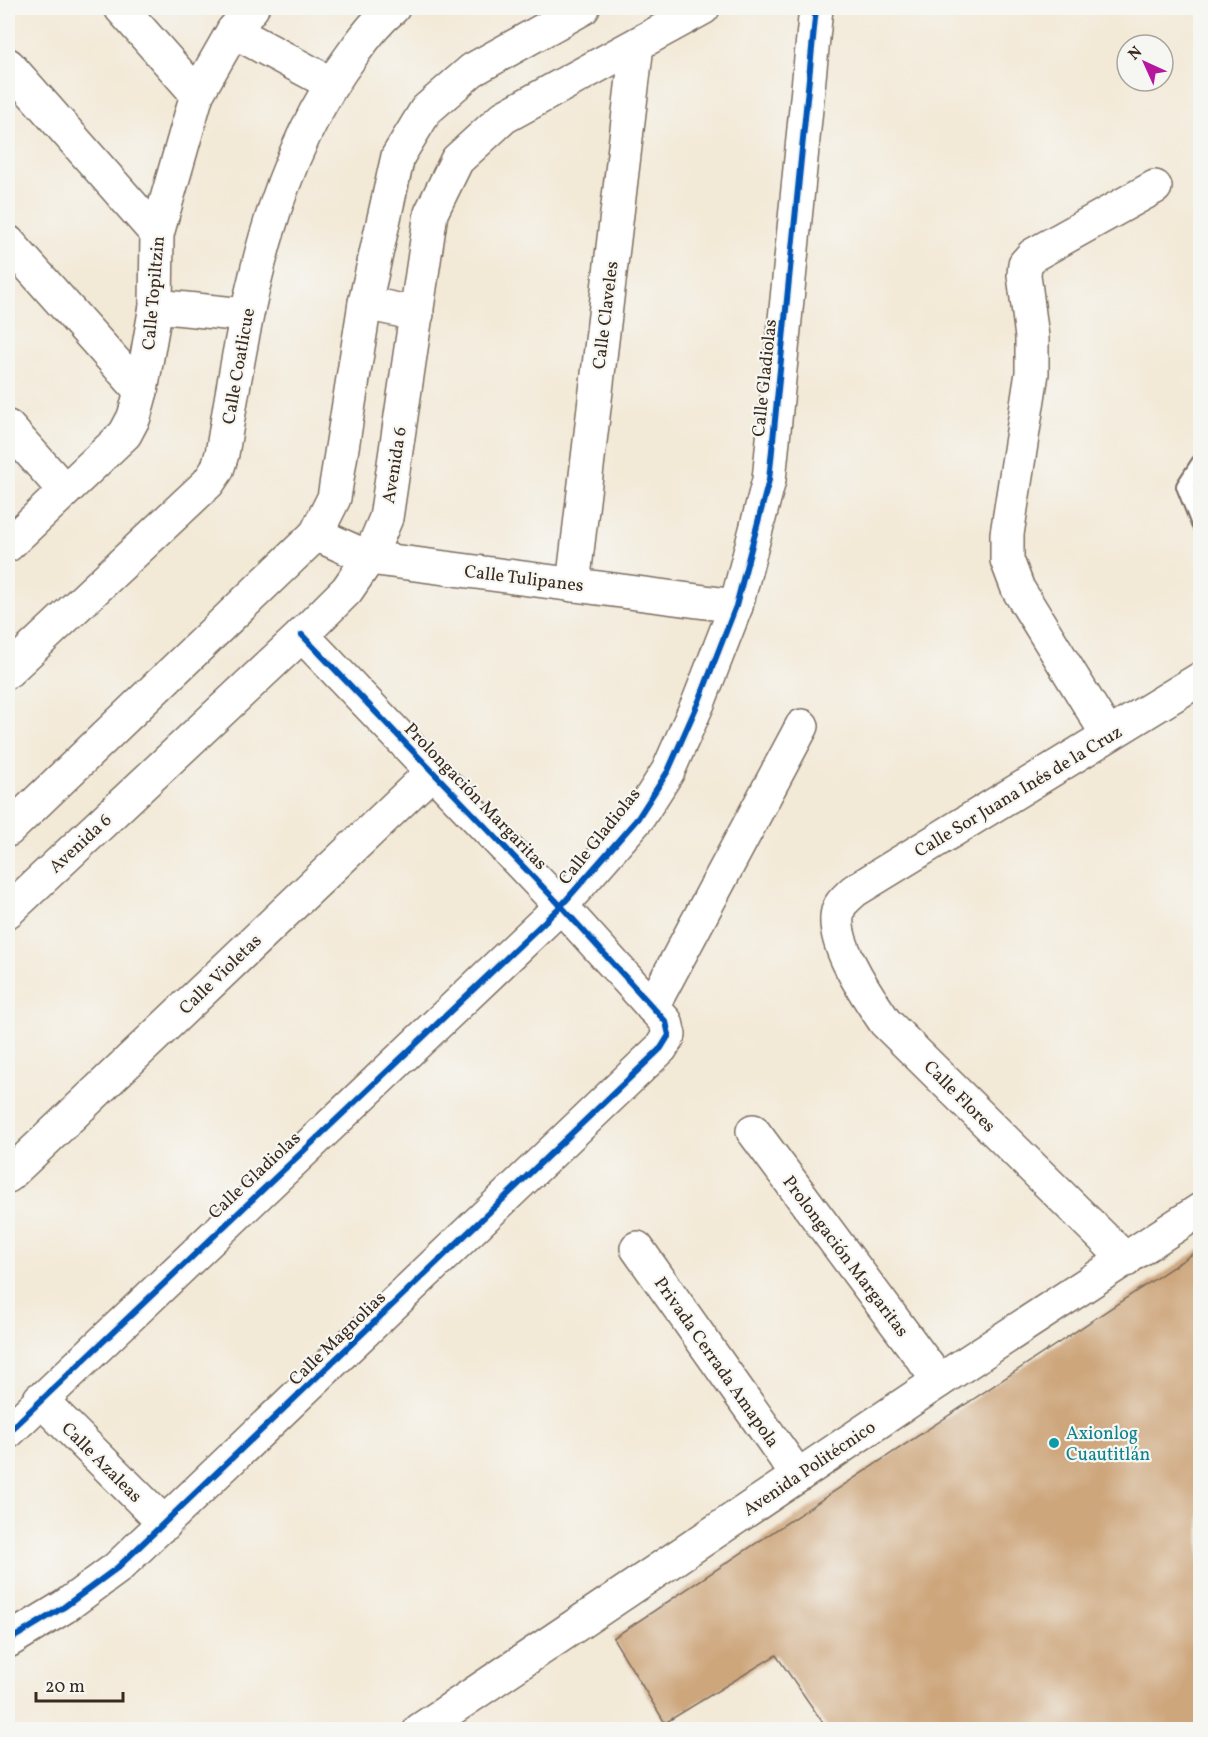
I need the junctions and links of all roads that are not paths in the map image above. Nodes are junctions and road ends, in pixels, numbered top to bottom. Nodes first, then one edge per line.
1 (121, 8) edge
2 (393, 8) edge
3 (583, 8) edge
4 (703, 8) edge
5 (816, 8) edge
6 (243, 19) edge
7 (637, 45) junction
8 (8, 65) edge
9 (330, 83) junction
10 (196, 94) junction
11 (1155, 187) dead end
12 (157, 234) junction
13 (8, 242) edge
14 (365, 303) junction
15 (156, 306) junction
16 (417, 314) junction
17 (245, 315) junction
18 (141, 391) junction
19 (8, 427) edge
20 (1200, 463) edge
21 (64, 490) junction
22 (1200, 524) edge
23 (316, 534) junction
24 (8, 545) edge
25 (369, 558) junction
26 (573, 585) junction
27 (736, 606) junction
28 (302, 635) junction
29 (8, 671) edge
30 (1200, 679) edge
31 (802, 726) dead end
32 (1108, 735) junction
33 (432, 772) junction
34 (8, 830) edge
35 (561, 906) junction
36 (839, 907) joint
37 (8, 912) edge
38 (652, 1007) junction
39 (669, 1035) joint
40 (753, 1131) dead end
41 (8, 1176) edge
42 (1200, 1210) edge
43 (637, 1248) dead end
44 (1126, 1260) junction
45 (939, 1381) junction
46 (40, 1400) junction
47 (8, 1432) edge
48 (798, 1476) junction
49 (165, 1524) junction
50 (8, 1641) edge
51 (420, 1730) edge

1 - 10 street
2 - 9 street, Calle Coatlicue
3 - 14 street
4 - 7 street, Avenida 6
5 - 27 street, Calle Gladiolas
6 - 9 street
6 - 10 street, Calle Topiltzin
7 - 16 street, Avenida 6
7 - 26 street, Calle Claveles
8 - 12 street
9 - 17 street, Calle Coatlicue
10 - 12 street, Calle Topiltzin
11 - 32 street
12 - 15 street, Calle Topiltzin
13 - 18 street
14 - 16 street
14 - 23 street
15 - 17 street
15 - 18 street, Calle Topiltzin
16 - 25 street, Avenida 6
17 - 29 street, Calle Coatlicue
18 - 21 street, Calle Topiltzin
19 - 21 street
20 - 22 lane
21 - 24 street, Calle Topiltzin
23 - 25 street, Calle Tulipanes
23 - 34 street
25 - 26 street, Calle Tulipanes
25 - 28 street, Avenida 6
26 - 27 street, Calle Tulipanes
27 - 35 street, Calle Gladiolas
28 - 33 street, Prolongación Margaritas
28 - 37 street, Avenida 6
30 - 32 street, Calle Sor Juana Inés de la Cruz
31 - 38 street
32 - 36 street, Calle Sor Juana Inés de la Cruz
33 - 35 street, Prolongación Margaritas
33 - 41 street, Calle Violetas
35 - 38 street, Prolongación Margaritas
35 - 46 street, Calle Gladiolas
36 - 44 street, Calle Flores
38 - 39 street, Prolongación Margaritas
39 - 49 street, Calle Magnolias
40 - 45 street, Prolongación Margaritas
42 - 44 street, Avenida Politécnico
43 - 48 street, Privada Cerrada Amapola
44 - 45 street, Avenida Politécnico
45 - 48 street, Avenida Politécnico
46 - 47 street, Calle Gladiolas
46 - 49 street, Calle Azaleas
48 - 51 street, Avenida Politécnico
49 - 50 street, Calle Magnolias

